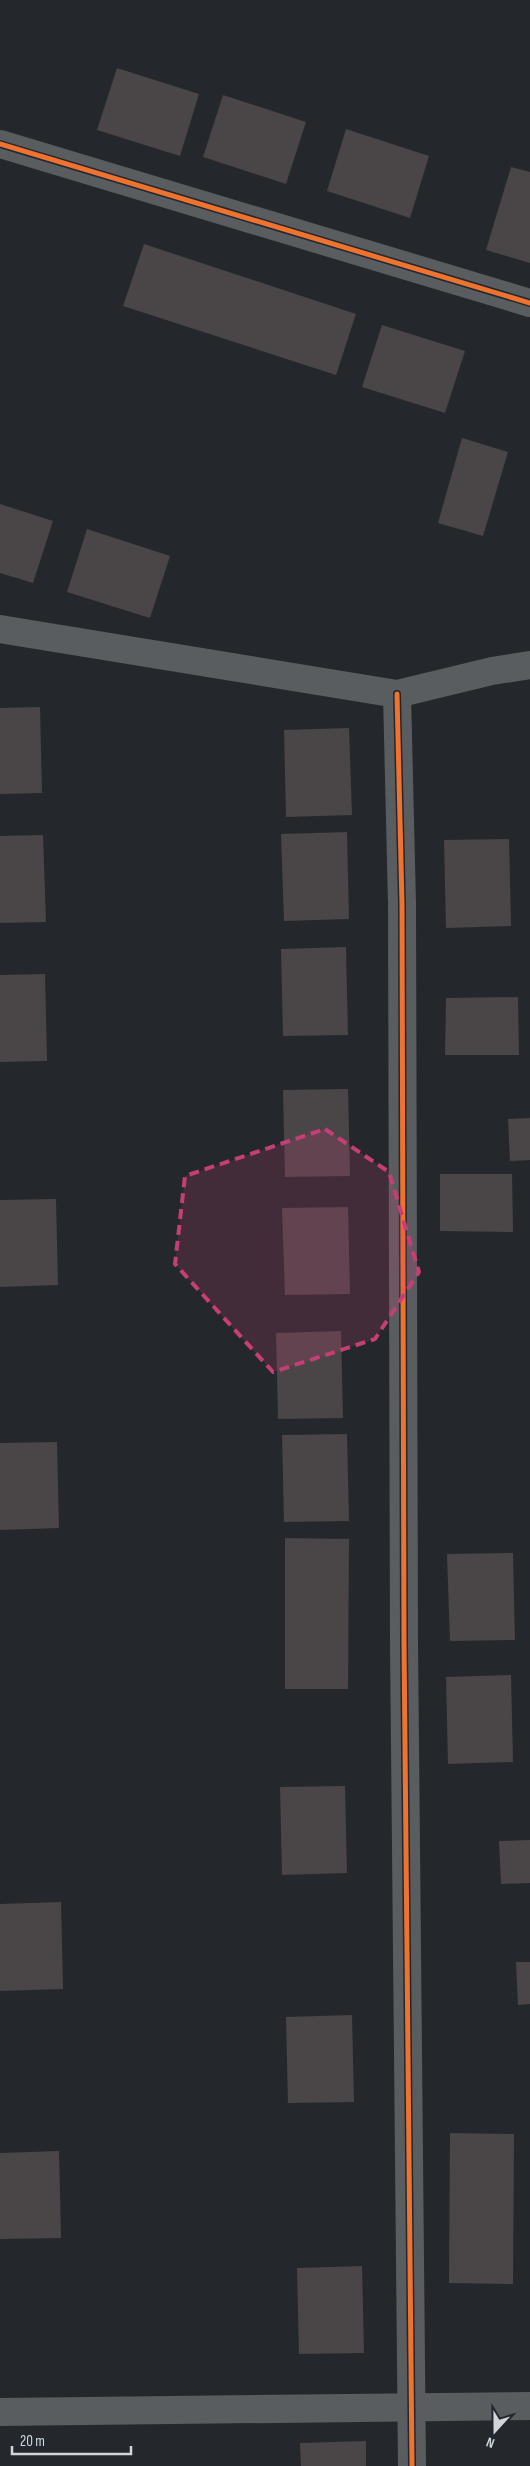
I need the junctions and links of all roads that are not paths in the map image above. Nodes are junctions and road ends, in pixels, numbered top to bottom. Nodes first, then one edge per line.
1 (0, 144) edge
2 (530, 302) edge
3 (0, 628) edge
4 (530, 665) edge
5 (397, 694) junction
6 (530, 2406) edge
7 (412, 2407) junction
8 (0, 2412) edge
9 (412, 2466) edge

1 - 2 street
3 - 5 street
4 - 5 street
5 - 7 street
6 - 7 street
7 - 8 street
7 - 9 street

